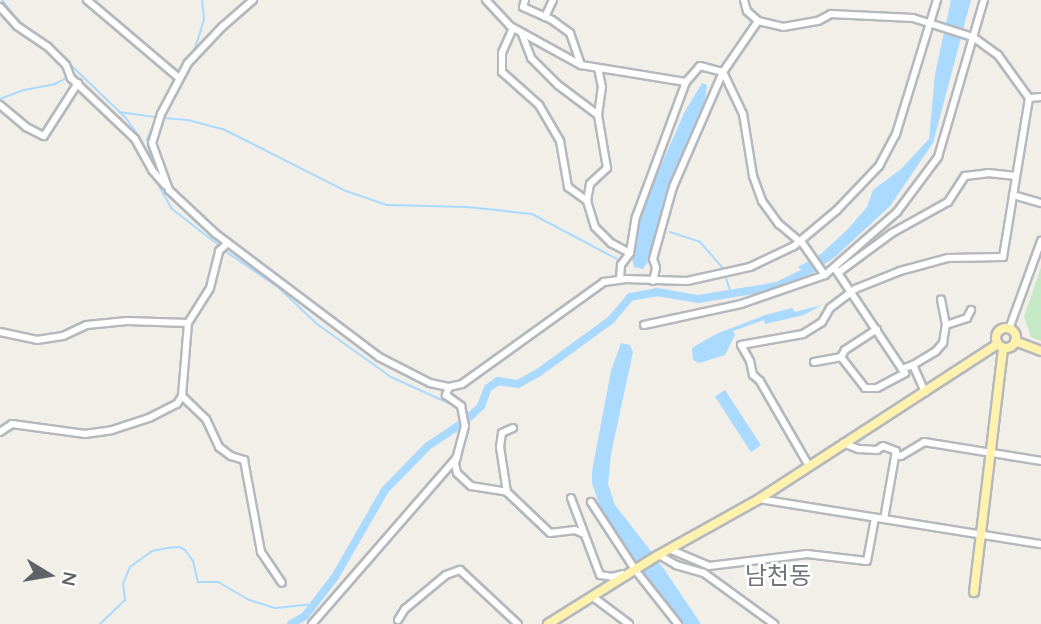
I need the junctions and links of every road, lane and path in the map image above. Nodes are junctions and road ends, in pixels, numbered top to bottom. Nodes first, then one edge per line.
1 (87, 0) edge
2 (253, 0) edge
3 (485, 0) edge
4 (525, 0) edge
5 (553, 0) edge
6 (744, 0) edge
7 (937, 0) edge
8 (984, 0) edge
9 (0, 7) edge
10 (545, 17) junction
11 (758, 21) junction
12 (933, 24) junction
13 (513, 28) junction
14 (522, 33) junction
15 (972, 37) junction
16 (581, 65) junction
17 (598, 68) junction
18 (723, 72) junction
19 (179, 78) junction
20 (686, 82) junction
21 (78, 83) junction
22 (1041, 97) edge
23 (1029, 98) junction
24 (1, 105) edge
25 (598, 115) junction
26 (135, 139) junction
27 (152, 139) junction
28 (1016, 176) junction
29 (169, 190) junction
30 (1013, 195) junction
31 (587, 201) junction
32 (1041, 203) edge
33 (1041, 242) edge
34 (228, 243) junction
35 (801, 243) junction
36 (630, 253) junction
37 (836, 270) junction
38 (825, 274) junction
39 (620, 279) junction
40 (653, 281) junction
41 (852, 291) junction
42 (941, 299) dead end
43 (971, 310) dead end
44 (188, 323) junction
45 (644, 325) dead end
46 (946, 326) junction
47 (877, 329) junction
48 (1009, 329) junction
49 (0, 332) edge
50 (1015, 341) junction
51 (1000, 346) junction
52 (1041, 351) edge
53 (841, 357) junction
54 (814, 362) dead end
55 (913, 365) junction
56 (902, 369) junction
57 (449, 387) junction
58 (925, 392) junction
59 (182, 396) junction
60 (513, 428) dead end
61 (0, 432) edge
62 (843, 443) junction
63 (989, 453) junction
64 (896, 455) junction
65 (457, 457) junction
66 (1041, 461) edge
67 (809, 466) junction
68 (507, 492) junction
69 (571, 498) dead end
70 (759, 499) junction
71 (591, 502) dead end
72 (875, 518) junction
73 (884, 519) junction
74 (582, 533) junction
75 (981, 534) junction
76 (1041, 544) edge
77 (669, 549) junction
78 (658, 555) junction
79 (709, 566) junction
80 (636, 570) junction
81 (704, 573) junction
82 (282, 583) dead end
83 (974, 592) dead end
84 (593, 597) junction
85 (398, 620) dead end
86 (312, 624) edge
87 (518, 624) edge
88 (548, 624) edge
89 (629, 624) edge
90 (678, 624) edge
91 (774, 624) edge

1 - 19 street
2 - 19 street
3 - 13 street
4 - 10 street
5 - 10 street
6 - 11 street
7 - 12 street
8 - 15 street
9 - 21 street
10 - 16 street
11 - 12 street
11 - 18 street
12 - 15 street
12 - 35 street
13 - 14 street
13 - 31 street
14 - 16 street
14 - 25 street
15 - 23 street
15 - 37 street
16 - 17 street
17 - 20 street
17 - 25 street
18 - 20 street
18 - 35 street
18 - 40 street
19 - 27 street
20 - 36 street
21 - 24 street
21 - 26 street
22 - 23 street
23 - 28 street
25 - 31 street
26 - 27 street
26 - 29 street
27 - 29 street
28 - 30 street
28 - 37 street
29 - 34 street
30 - 32 street
30 - 41 street
31 - 36 street
33 - 48 street
34 - 44 street
34 - 57 street
35 - 38 street
35 - 40 street
36 - 39 street
37 - 38 street
37 - 41 street
38 - 45 street
39 - 40 street
39 - 57 street
41 - 47 street
41 - 67 street
42 - 46 street
43 - 46 street
44 - 49 street
44 - 59 street
46 - 55 street
47 - 53 street
47 - 56 street
48 - 50 main road
48 - 51 main road
50 - 51 main road
50 - 52 main road
51 - 58 main road
51 - 63 main road
53 - 54 street
53 - 56 street
55 - 56 street
55 - 58 street
57 - 65 street
58 - 62 main road
59 - 61 street
59 - 82 street
60 - 68 street
62 - 64 street
62 - 67 main road
63 - 64 street
63 - 66 street
63 - 75 main road
64 - 73 street
65 - 68 street
65 - 86 street
67 - 70 main road
68 - 74 street
69 - 74 street
70 - 72 street
70 - 77 main road
71 - 80 street
72 - 73 street
72 - 79 street
73 - 75 street
74 - 80 street
75 - 76 street
75 - 83 main road
77 - 78 main road
77 - 79 street
78 - 80 main road
78 - 81 street
79 - 81 street
80 - 84 main road
80 - 90 street
81 - 91 street
84 - 88 main road
84 - 89 street
85 - 87 street

